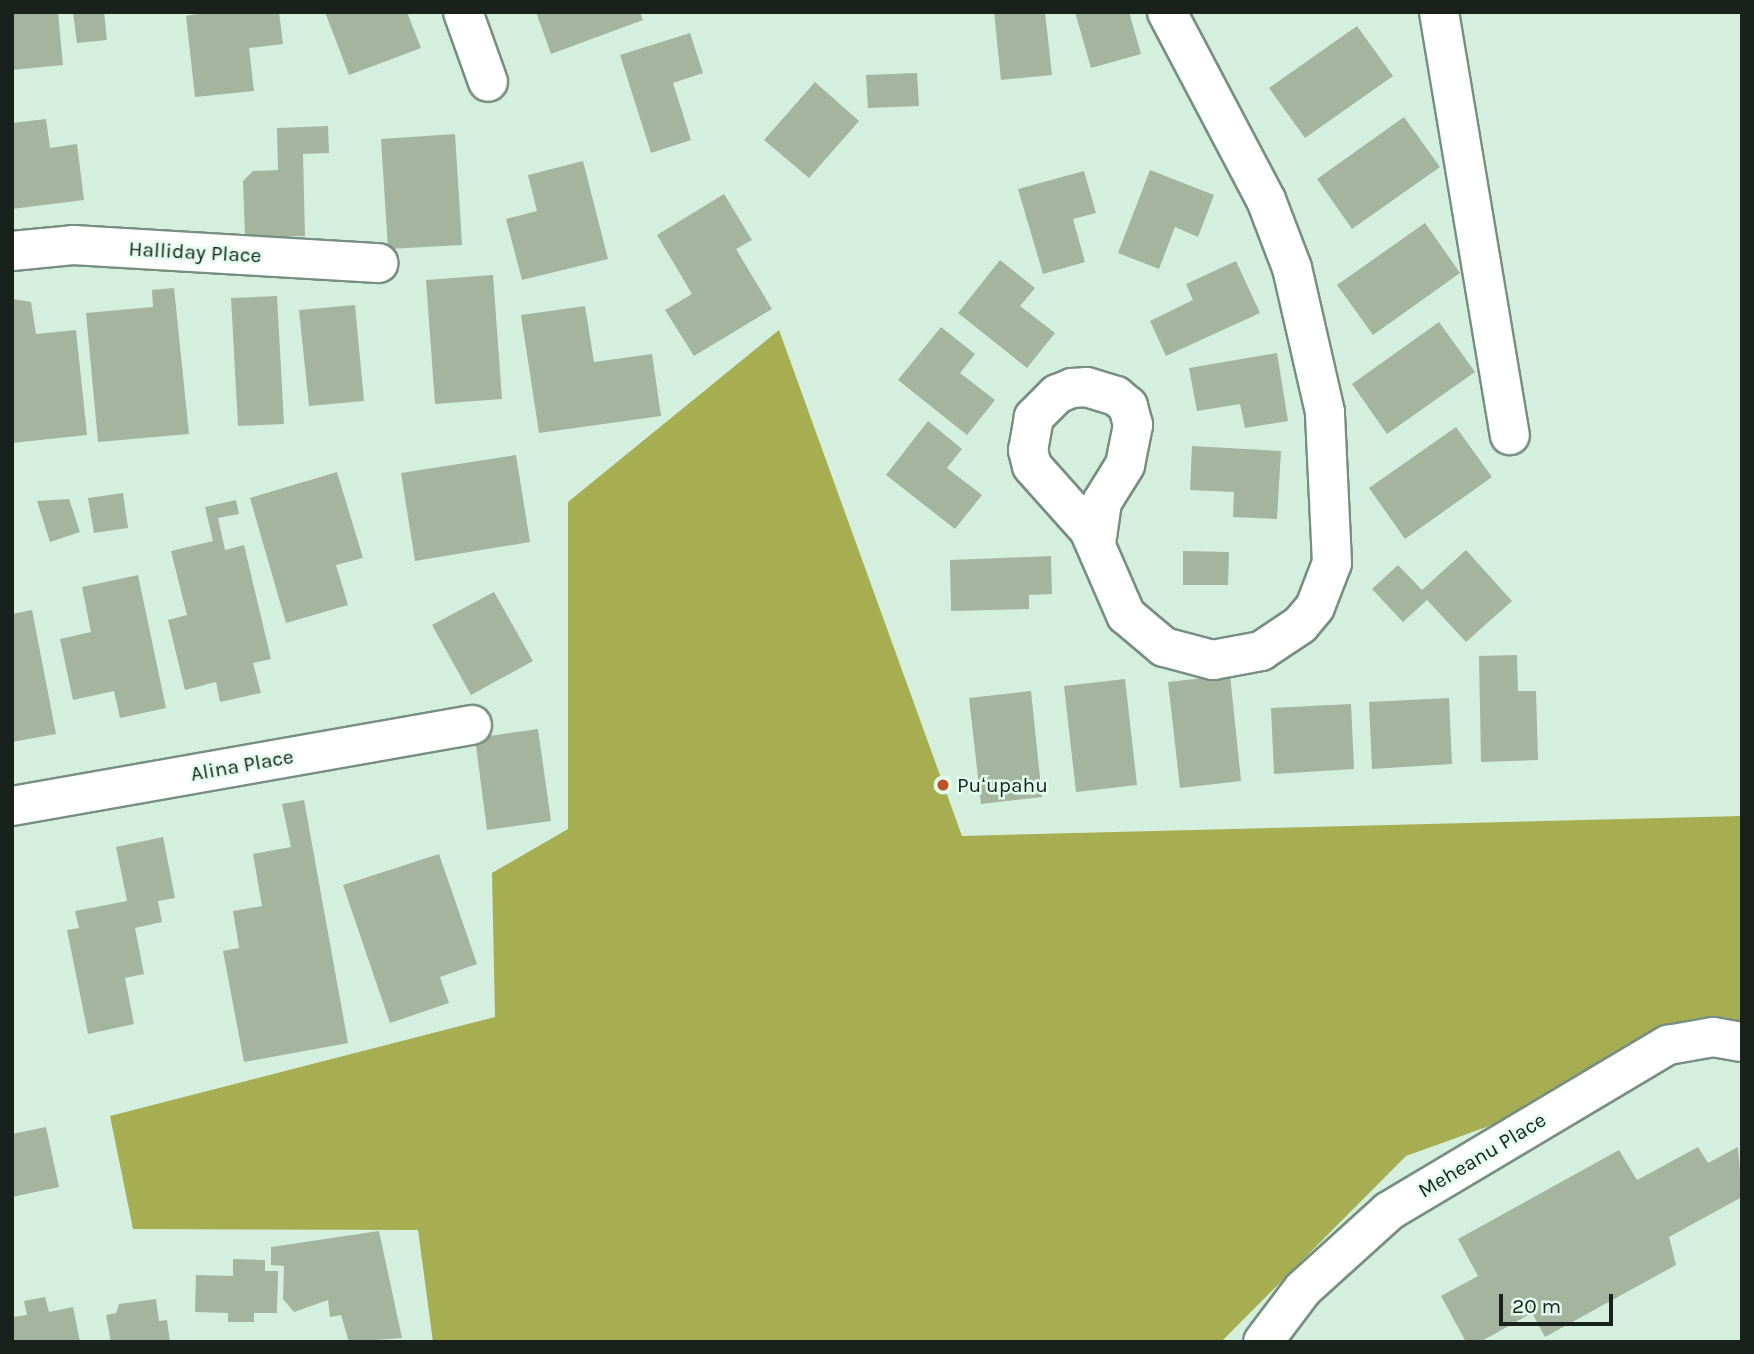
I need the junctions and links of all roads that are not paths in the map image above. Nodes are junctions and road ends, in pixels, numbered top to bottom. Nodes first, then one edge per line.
1 (463, 12) edge
2 (1167, 12) edge
3 (1439, 12) edge
4 (488, 82) dead end
5 (12, 251) edge
6 (379, 263) dead end
7 (1510, 435) dead end
8 (1096, 544) dead end
9 (472, 725) dead end
10 (12, 806) edge
11 (1742, 1042) edge
12 (1264, 1342) edge

1 - 4 street
2 - 8 street
3 - 7 street
5 - 6 street, Halliday Place
9 - 10 street, Alina Place
11 - 12 street, Meheanu Place

